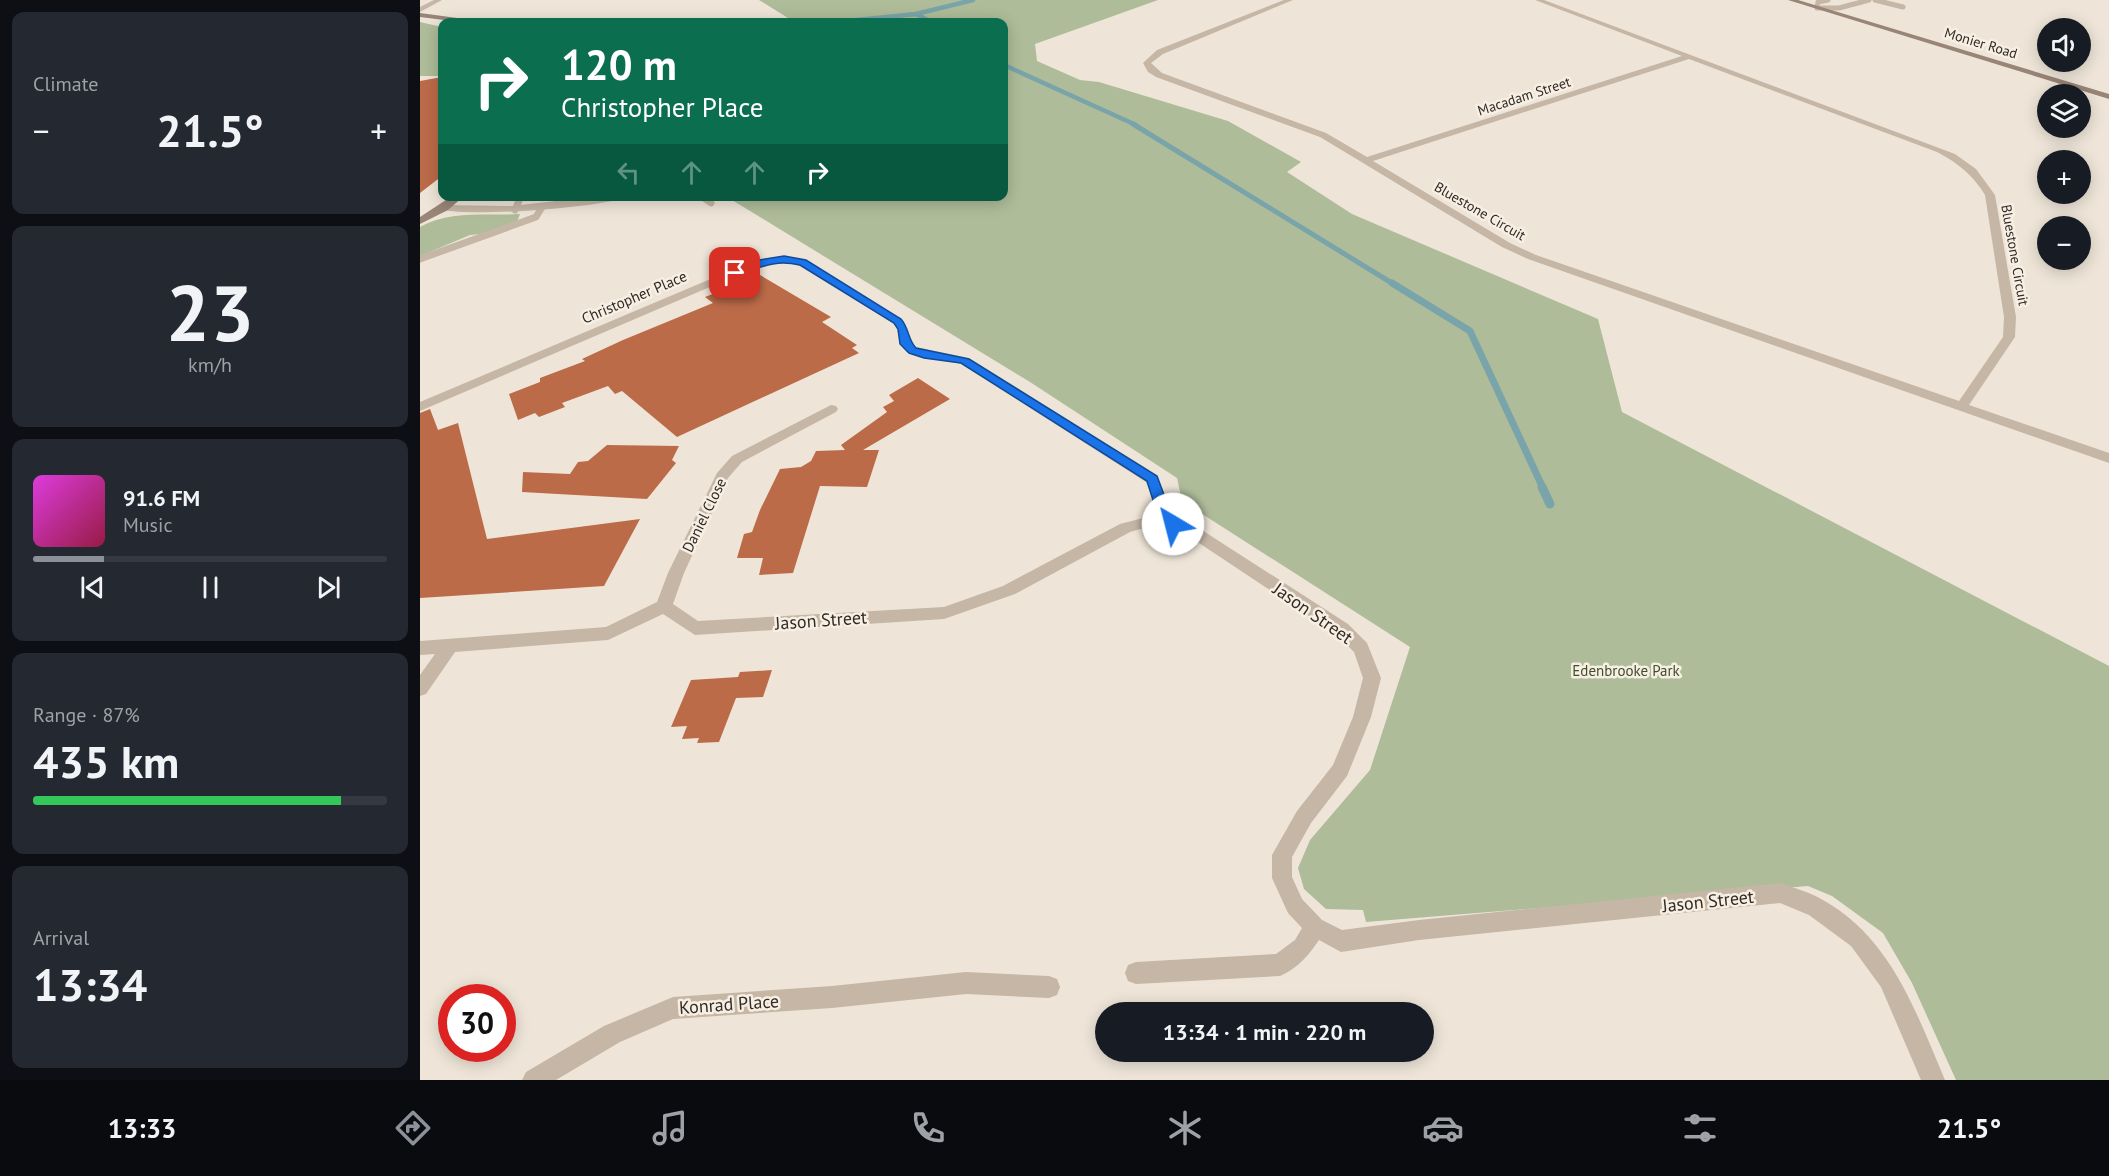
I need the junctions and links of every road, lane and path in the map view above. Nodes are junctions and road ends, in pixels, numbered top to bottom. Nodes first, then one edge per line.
1 (438, 0) edge
2 (1290, 0) edge
3 (1538, 0) edge
4 (1791, 0) edge
5 (1828, 0) edge
6 (1869, 0) edge
7 (1875, 0) edge
8 (1903, 7) dead end
9 (420, 8) edge
10 (1817, 8) junction
11 (420, 15) edge
12 (442, 18) edge
13 (1880, 27) junction
14 (1690, 56) junction
15 (2045, 84) edge
16 (2109, 97) edge
17 (2091, 99) edge
18 (2109, 105) edge
19 (1365, 161) junction
20 (453, 201) edge
21 (519, 201) edge
22 (587, 201) edge
23 (708, 201) edge
24 (711, 203) dead end
25 (542, 207) junction
26 (444, 208) junction
27 (515, 210) junction
28 (420, 220) edge
29 (420, 259) edge
30 (420, 407) edge
31 (1961, 407) junction
32 (831, 409) dead end
33 (2109, 458) edge
34 (1158, 519) junction
35 (663, 606) junction
36 (449, 647) junction
37 (420, 648) edge
38 (420, 689) edge
39 (1316, 927) junction
40 (1136, 972) dead end
41 (1049, 987) dead end
42 (534, 1080) edge
43 (1933, 1080) edge

1 - 9 street
2 - 19 street, Bluestone Circuit
3 - 14 street, Bluestone Circuit
4 - 10 main road, Monier Road
5 - 10 lane
6 - 10 lane
7 - 8 lane
10 - 13 main road, Monier Road
11 - 12 main road
13 - 15 main road, Monier Road
13 - 16 main road, Monier Road
14 - 19 street, Macadam Street
14 - 31 street, Bluestone Circuit
17 - 18 main road
19 - 31 street, Bluestone Circuit
20 - 26 main road
21 - 27 lane
22 - 25 street
23 - 24 lane
25 - 27 street
25 - 29 lane
26 - 27 street
26 - 28 main road
30 - 34 street, Christopher Place
31 - 33 street, Bluestone Circuit
32 - 35 street, Daniel Close
34 - 35 street, Jason Street
34 - 39 street, Jason Street
35 - 36 street
36 - 37 street
36 - 38 street
39 - 40 street
39 - 43 street, Jason Street
41 - 42 street, Konrad Place

